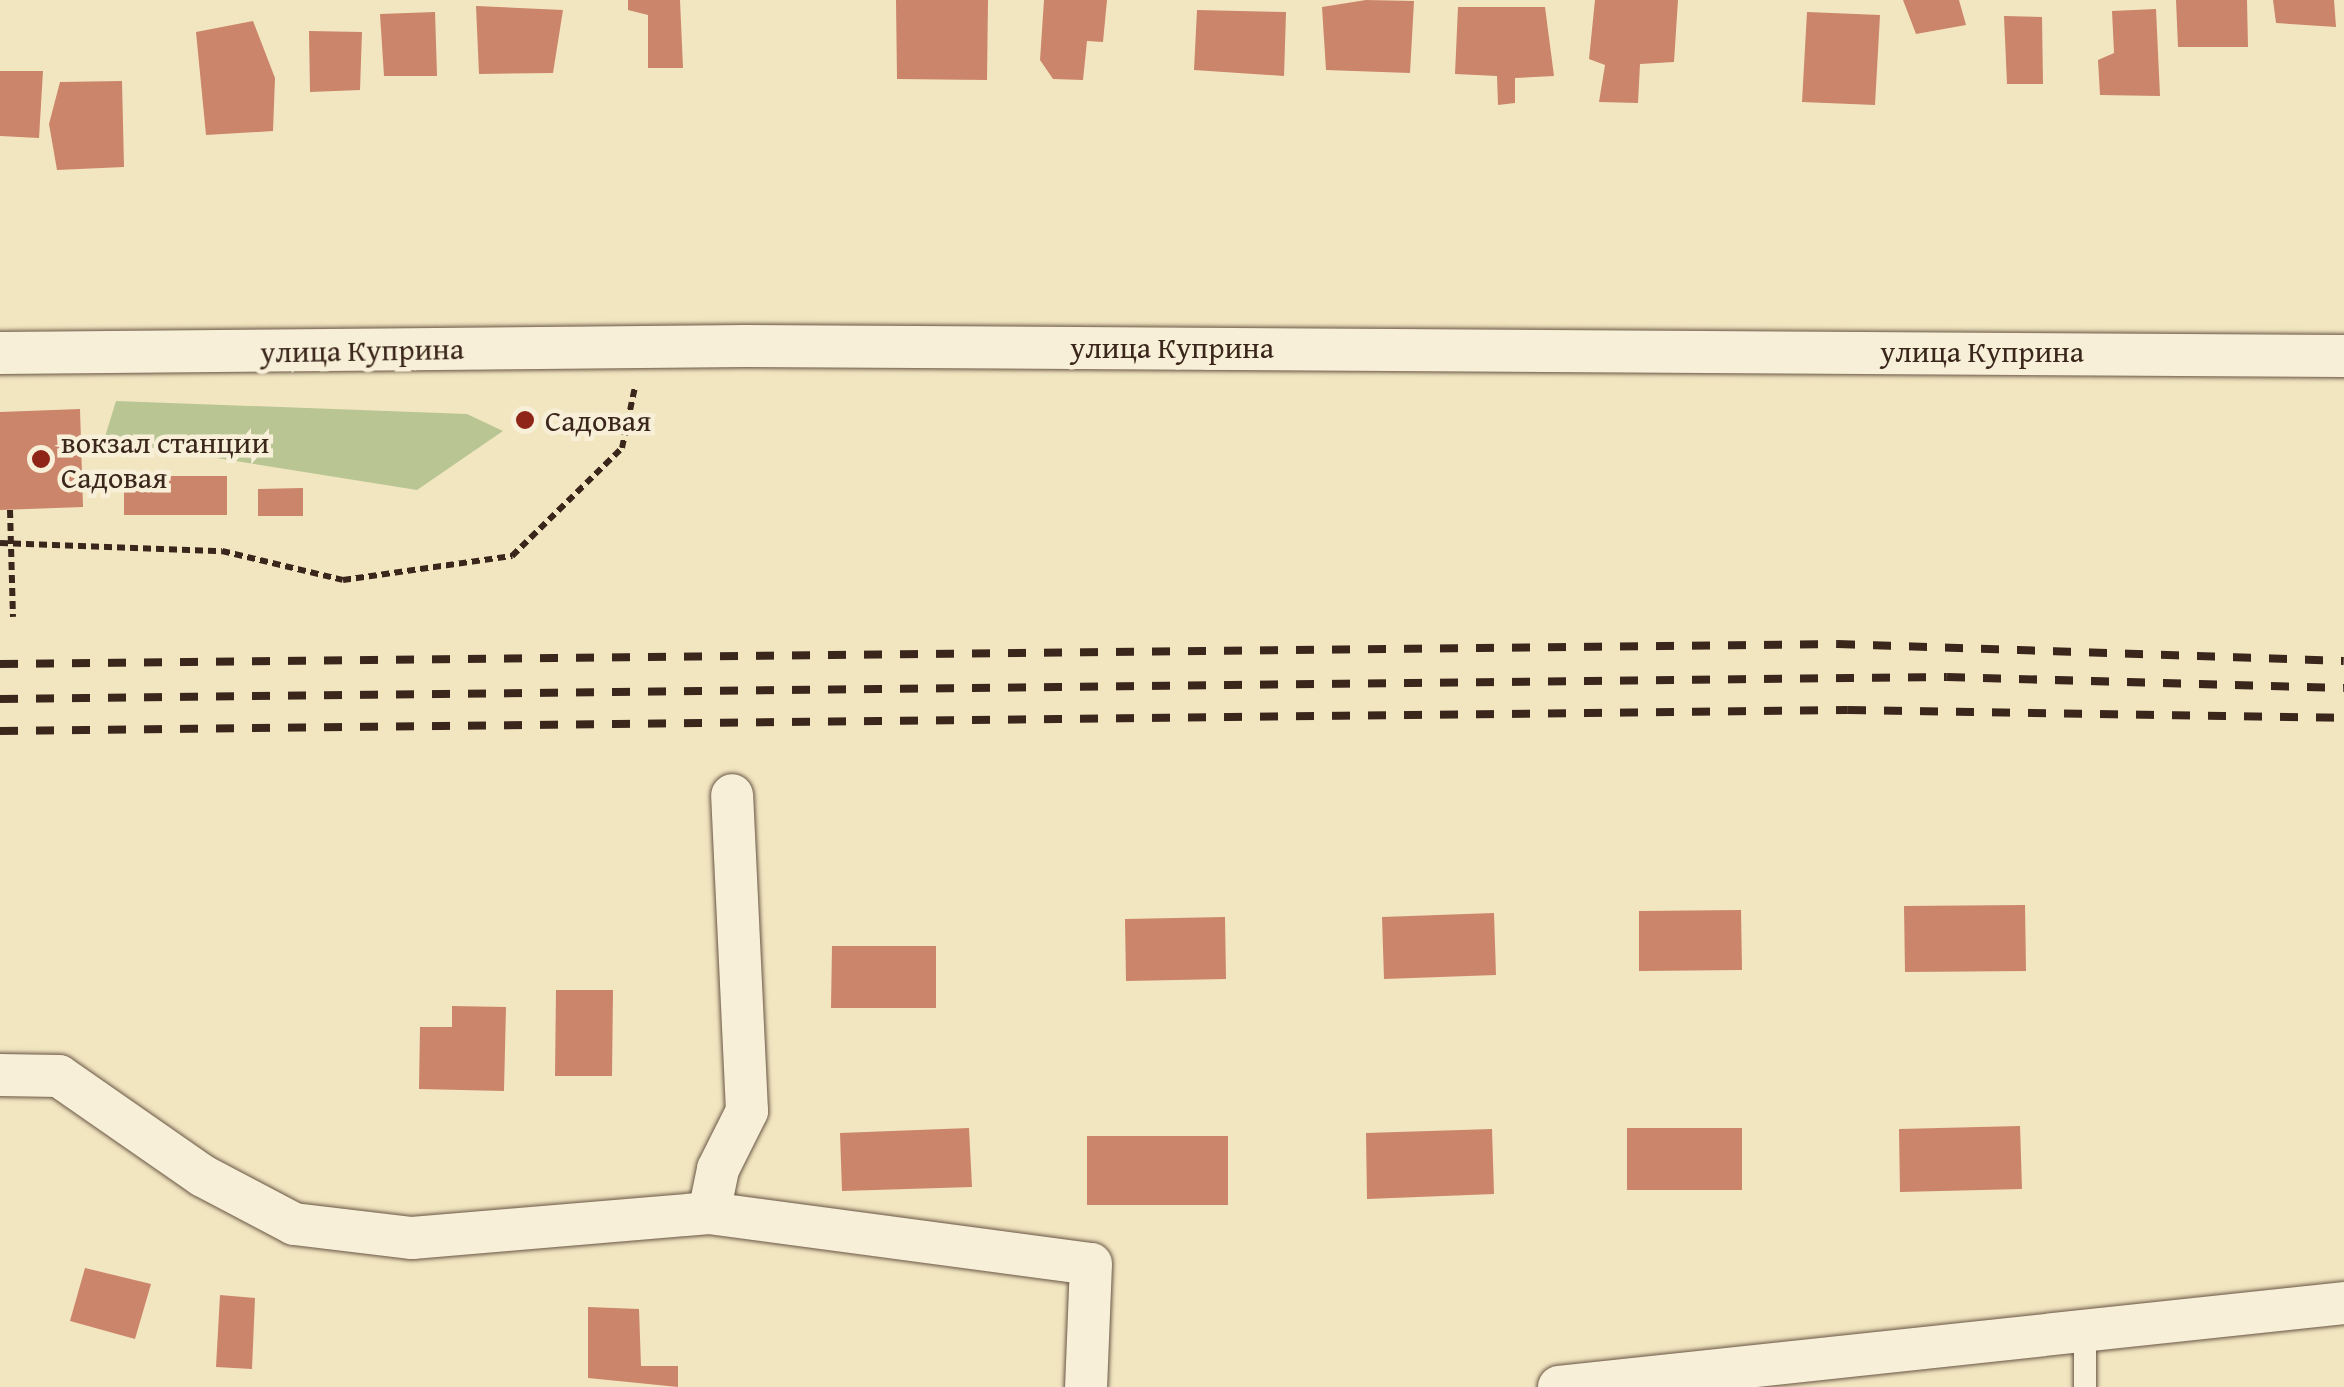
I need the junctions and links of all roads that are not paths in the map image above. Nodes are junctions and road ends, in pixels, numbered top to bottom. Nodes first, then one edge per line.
1 (0, 353) edge
2 (2344, 356) edge
3 (732, 796) dead end
4 (0, 1076) edge
5 (709, 1213) junction
6 (2344, 1303) edge
7 (2085, 1327) junction
8 (1086, 1387) edge
9 (1559, 1387) edge
10 (2085, 1387) edge

1 - 2 street, улица Куприна
3 - 5 street
4 - 5 street
5 - 8 street
6 - 7 street
7 - 9 street
7 - 10 lane

